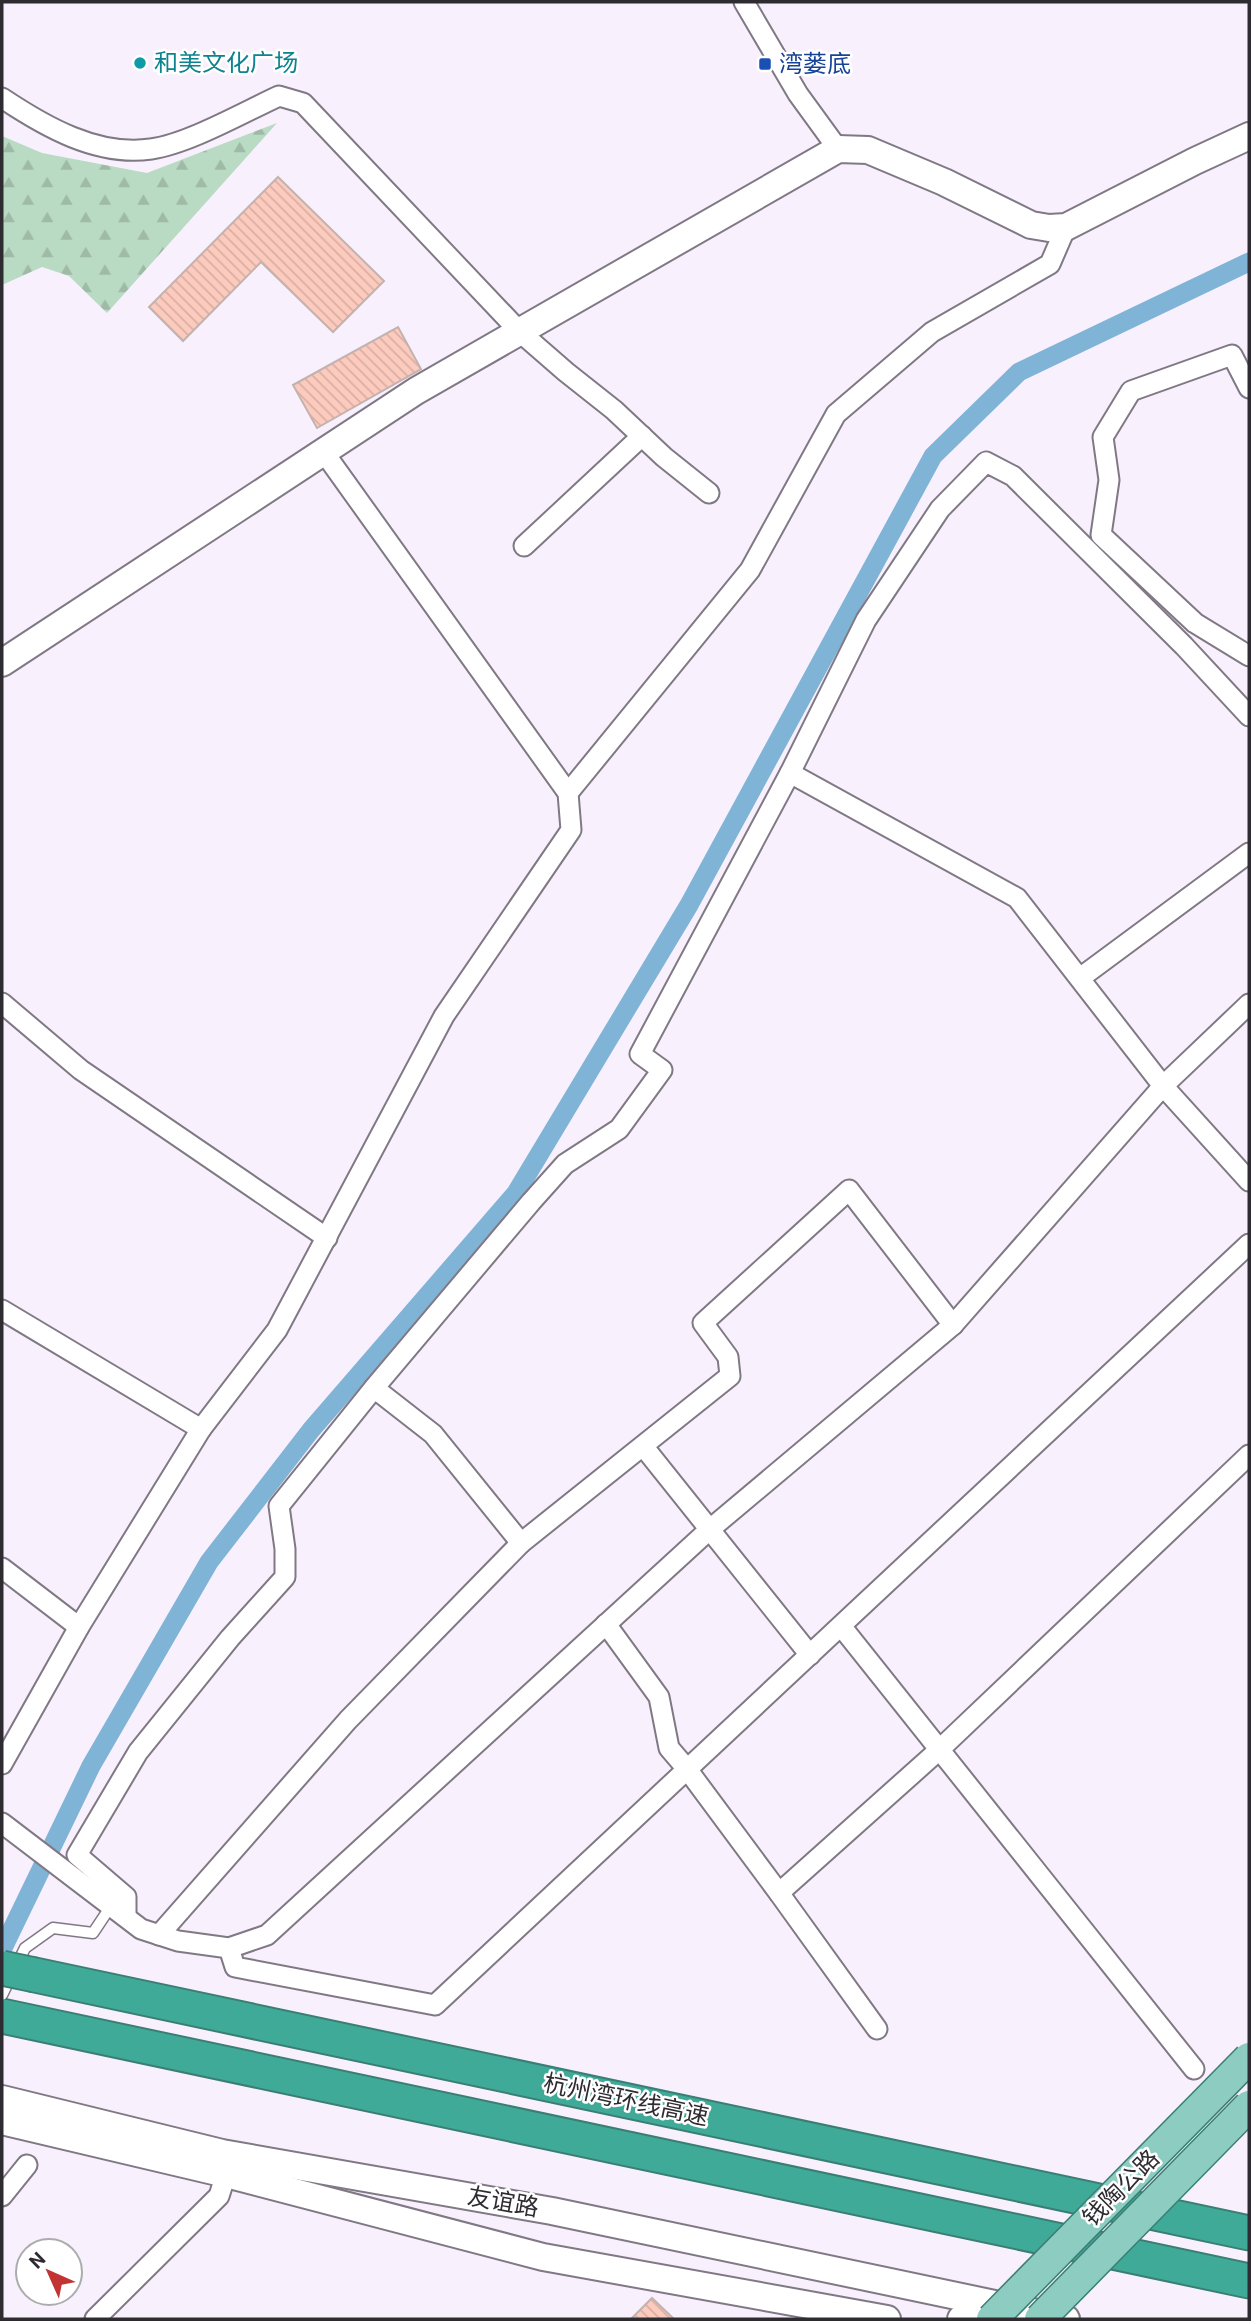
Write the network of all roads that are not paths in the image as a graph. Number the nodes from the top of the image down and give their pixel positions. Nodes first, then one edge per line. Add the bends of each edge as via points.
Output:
1 (744, 2) edge
2 (2, 98) edge
3 (1249, 136) edge
4 (838, 149) junction
5 (1066, 227) junction
6 (520, 331) junction
7 (1249, 388) edge
8 (642, 436) junction
9 (323, 451) junction
10 (709, 494) dead end
11 (524, 547) dead end
12 (1249, 656) edge
13 (2, 663) edge
14 (1249, 716) edge
15 (790, 773) junction
16 (568, 793) junction
17 (1249, 853) edge
18 (1080, 978) junction
19 (2, 1003) edge
20 (1249, 1004) edge
21 (1163, 1086) junction
22 (1249, 1181) edge
23 (327, 1238) junction
24 (1249, 1244) edge
25 (2, 1310) edge
26 (953, 1325) junction
27 (374, 1388) junction
28 (201, 1429) junction
29 (643, 1446) junction
30 (1249, 1455) edge
31 (709, 1530) junction
32 (521, 1544) junction
33 (2, 1568) edge
34 (606, 1624) junction
35 (841, 1626) junction
36 (79, 1628) junction
37 (810, 1655) junction
38 (939, 1750) junction
39 (2, 1764) edge
40 (687, 1769) junction
41 (3, 1824) edge
42 (779, 1893) junction
43 (119, 1912) junction
44 (159, 1935) junction
45 (229, 1948) junction
46 (2, 1968) edge
47 (5, 2010) edge
48 (877, 2029) dead end
49 (1249, 2058) edge
50 (1194, 2069) dead end
51 (2, 2099) edge
52 (1249, 2106) edge
53 (2, 2122) edge
54 (224, 2163) junction
55 (27, 2165) dead end
56 (3, 2193) edge
57 (1249, 2233) edge
58 (1133, 2256) junction
59 (1249, 2281) edge
60 (1249, 2295) edge
61 (998, 2312) edge
62 (95, 2319) edge
63 (887, 2319) edge
64 (961, 2319) edge
65 (1040, 2319) edge
66 (1066, 2319) edge

1 - 4 street via 798,94
2 - 6 street via 40,124 117,149 151,149 190,137 279,96 303,103
3 - 5 main road
4 - 5 main road via 868,150 1031,225
4 - 6 main road
5 - 16 street via 1050,264 932,332 836,414 750,570
6 - 8 street
6 - 9 main road
7 - 12 street via 1232,355 1131,391 1103,437 1110,480 1101,535 1195,623
8 - 10 street
8 - 11 street
9 - 13 main road
9 - 16 street
14 - 15 street via 1013,476 986,461 940,509 866,620
15 - 18 street via 1017,898
15 - 27 street via 640,1054 662,1070 619,1129 565,1164
16 - 23 street via 570,830 444,1016
17 - 18 street
18 - 21 street
19 - 23 street via 81,1070
20 - 21 street
21 - 22 street
21 - 26 street
23 - 28 street via 277,1329
24 - 35 street
25 - 28 street
26 - 29 street via 849,1190 703,1323 728,1357 730,1376
26 - 31 street
27 - 32 street via 433,1434
27 - 43 street via 279,1506 285,1577 138,1752 77,1855 126,1897
28 - 36 street
29 - 31 street
29 - 32 street
30 - 38 street
31 - 34 street
31 - 37 street
32 - 44 street via 348,1720
33 - 36 street
34 - 40 street via 659,1697 668,1748
34 - 45 street via 267,1935
35 - 37 street
35 - 38 street
36 - 39 street
37 - 40 street
38 - 42 street
38 - 50 street
40 - 42 street
40 - 45 street via 435,2005 235,1967
41 - 43 street
42 - 48 street
43 - 44 street via 141,1929
43 - 47 lane via 93,1933 53,1928 25,1948
44 - 45 street
46 - 57 highway, 杭州湾环线高速, bridge
47 - 58 highway, 杭州湾环线高速
49 - 61 main road, 钱陶公路, bridge
51 - 54 main road, 友谊路
52 - 65 main road, 钱陶公路, bridge
53 - 54 main road, 友谊路
54 - 61 main road, 友谊路 via 552,2211
54 - 62 street via 219,2196
54 - 63 main road, 友谊路 via 542,2258
55 - 56 street
58 - 59 highway, 杭州湾环线高速
58 - 60 highway
61 - 64 main road
61 - 66 main road, 友谊路

